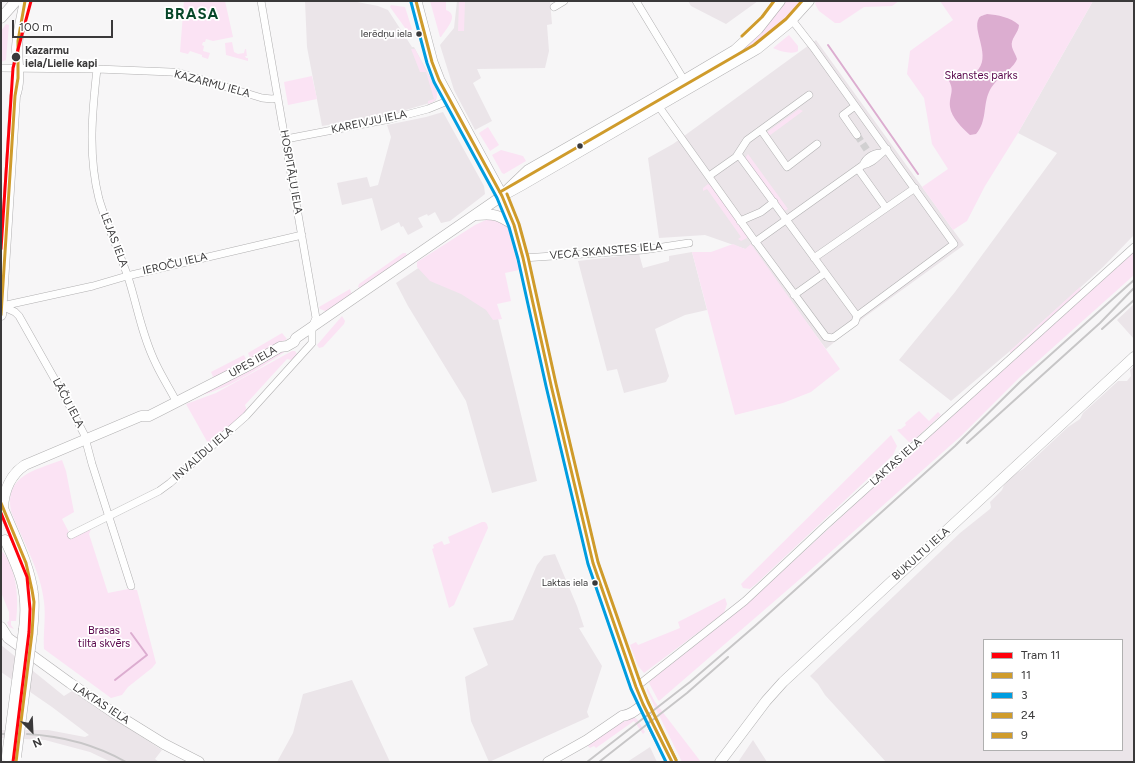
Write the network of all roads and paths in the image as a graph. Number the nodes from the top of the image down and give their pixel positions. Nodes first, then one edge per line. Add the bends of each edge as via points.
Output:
1 (16, 1) edge
2 (25, 1) edge
3 (261, 1) edge
4 (416, 1) edge
5 (564, 1) edge
6 (636, 1) edge
7 (780, 1) edge
8 (809, 1) edge
9 (554, 7) dead end
10 (1, 18) edge
11 (792, 20) junction
12 (1, 68) edge
13 (18, 69) junction
14 (97, 69) junction
15 (684, 80) junction
16 (809, 94) dead end
17 (278, 98) junction
18 (450, 100) junction
19 (656, 102) junction
20 (855, 106) junction
21 (761, 130) junction
22 (857, 135) tunnel mouth
23 (286, 139) junction
24 (817, 144) dead end
25 (884, 151) junction
26 (738, 154) junction
27 (860, 167) junction
28 (709, 176) junction
29 (915, 188) junction
30 (502, 196) junction
31 (774, 202) junction
32 (886, 208) junction
33 (474, 215) junction
34 (787, 220) junction
35 (740, 221) junction
36 (514, 224) junction
37 (302, 234) junction
38 (755, 242) junction
39 (689, 243) dead end
40 (1134, 247) edge
41 (523, 258) junction
42 (814, 258) junction
43 (825, 273) junction
44 (127, 276) junction
45 (794, 294) junction
46 (1, 310) edge
47 (857, 316) junction
48 (312, 327) junction
49 (312, 343) joint
50 (1134, 357) edge
51 (176, 402) junction
52 (86, 440) junction
53 (2, 505) edge
54 (109, 516) junction
55 (11, 529) junction
56 (71, 535) dead end
57 (3, 540) edge
58 (131, 586) dead end
59 (1, 627) edge
60 (28, 631) junction
61 (636, 687) junction
62 (645, 707) joint
63 (653, 724) dead end
64 (11, 759) edge
65 (199, 762) edge
66 (548, 762) edge
67 (672, 762) edge
68 (720, 762) edge

1 - 10 street
2 - 13 street via 17,46
3 - 17 street, HOSPITĀĻU IELA
4 - 18 main road via 432,62
5 - 9 street
6 - 15 street
7 - 15 street via 762,25 740,45
8 - 11 street
11 - 19 street via 780,33 757,49
11 - 20 street
12 - 13 street, KAZARMU IELA
13 - 14 street, KAZARMU IELA
13 - 46 street
14 - 17 street, KAZARMU IELA via 180,73 262,98
14 - 44 street, LEJAS IELA via 91,129 94,171 101,206
15 - 19 street
16 - 21 street
17 - 23 street, HOSPITĀĻU IELA
18 - 23 street, KAREIVJU IELA via 390,119
18 - 30 main road
19 - 28 street
19 - 30 street, UPES IELA
20 - 22 street via 843,115
20 - 25 street
21 - 24 street via 787,167
21 - 26 street via 747,140
23 - 37 street, HOSPITĀĻU IELA
25 - 27 street via 869,164
25 - 27 street via 869,153
25 - 29 street
26 - 28 street
26 - 31 street
27 - 32 street
27 - 34 street
28 - 35 street
29 - 32 street
29 - 47 street via 954,244
30 - 33 street, UPES IELA
30 - 36 main road
31 - 34 street
31 - 35 street via 761,212
32 - 42 street
33 - 36 street via 499,215
33 - 48 street, UPES IELA
34 - 38 street
34 - 42 street
35 - 38 street
36 - 41 main road
37 - 44 street, IEROČU IELA
37 - 48 street, HOSPITĀĻU IELA via 316,318
38 - 45 street
39 - 41 street, VECĀ SKANSTES IELA via 643,250
40 - 61 street, LAKTAS IELA via 831,520 745,602
41 - 61 main road via 593,563
42 - 43 street
43 - 45 street
43 - 47 street
44 - 46 street, IEROČU IELA
44 - 51 street, LEJAS IELA via 155,364
45 - 47 street via 826,337 833,338 855,322
46 - 52 street, LĀČU IELA via 16,312 20,316
48 - 49 street, HOSPITĀĻU IELA
48 - 51 street, UPES IELA via 287,346 280,347
49 - 54 street, INVALĪDU IELA via 246,416 182,474 159,490
50 - 68 street, BUKULTU IELA via 794,671 766,701
51 - 52 street, UPES IELA via 149,416 141,416
52 - 53 street, UPES IELA via 20,468 4,494
52 - 54 street, LĀČU IELA
53 - 55 street
54 - 56 street, INVALĪDU IELA
54 - 58 street, LĀČU IELA
55 - 57 street via 8,538
55 - 60 street via 25,561 31,583 34,607
57 - 60 street via 24,586
59 - 65 street, LAKTAS IELA via 8,638 70,683 164,744
60 - 64 street, bridge
61 - 62 main road
62 - 66 street via 622,716
63 - 67 main road

